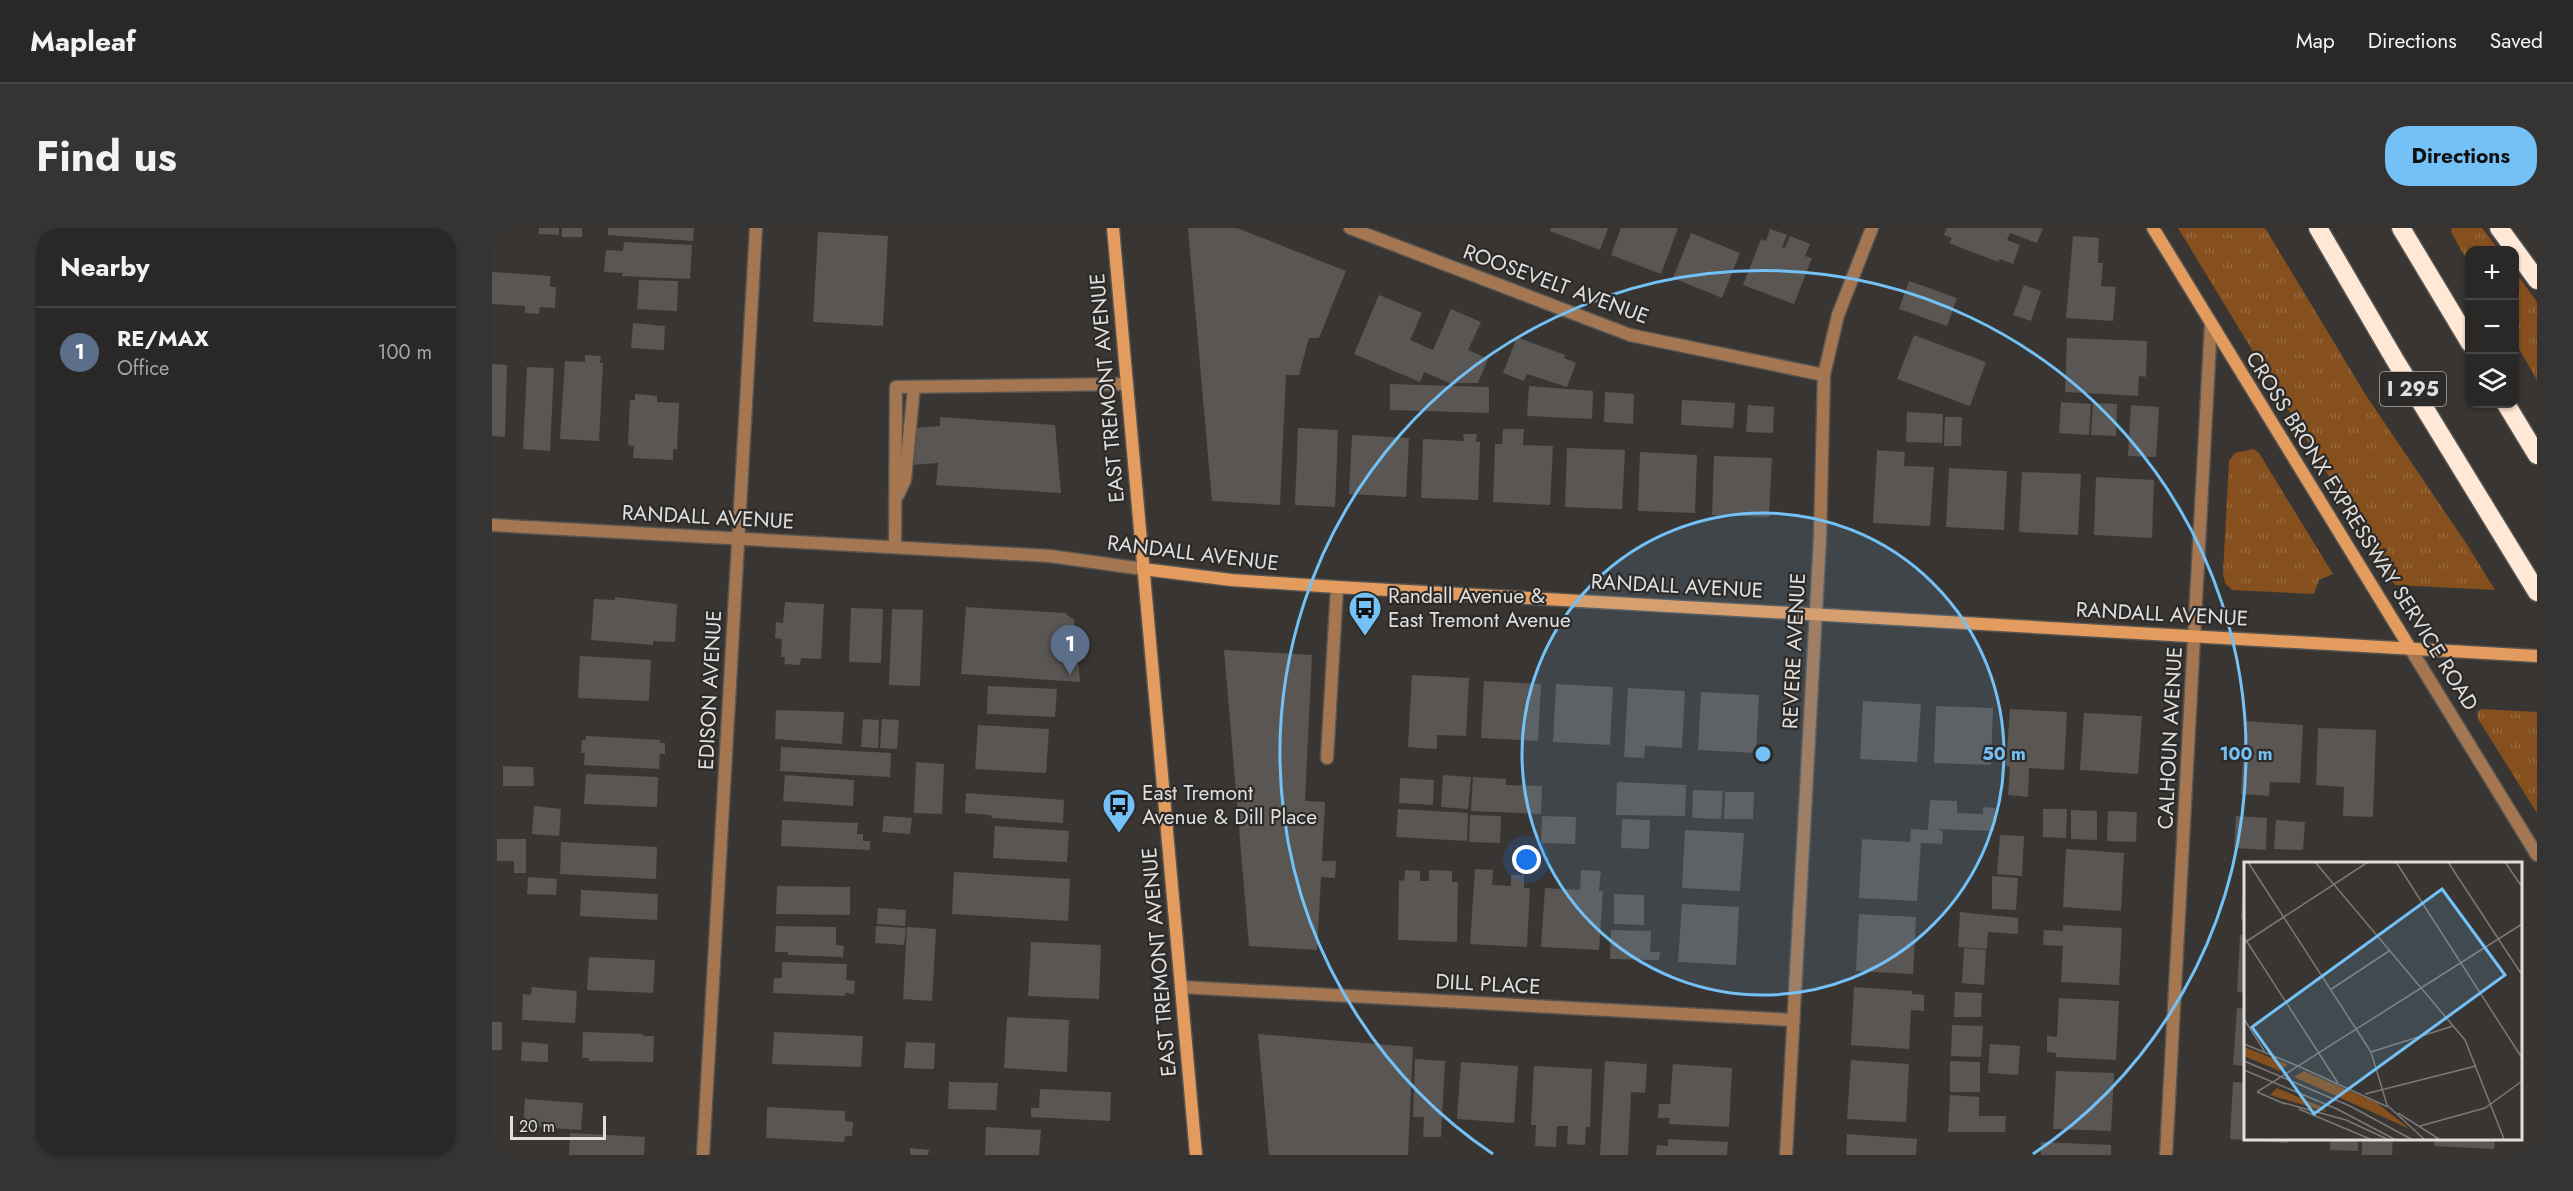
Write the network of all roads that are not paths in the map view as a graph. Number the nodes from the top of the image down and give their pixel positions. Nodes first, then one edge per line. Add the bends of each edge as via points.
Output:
1 (756, 228) edge
2 (1113, 228) edge
3 (1350, 228) edge
4 (1872, 228) edge
5 (2153, 228) edge
6 (2318, 228) edge
7 (2401, 228) edge
8 (2499, 228) edge
9 (2537, 280) edge
10 (2211, 323) junction
11 (2465, 336) edge
12 (1824, 375) junction
13 (1127, 384) junction
14 (914, 387) junction
15 (2508, 408) edge
16 (2537, 455) edge
17 (895, 501) junction
18 (492, 525) edge
19 (738, 539) junction
20 (895, 547) junction
21 (1143, 568) junction
22 (1337, 587) junction
23 (2537, 592) edge
24 (1816, 614) junction
25 (2195, 636) junction
26 (2410, 648) junction
27 (2537, 656) edge
28 (1327, 758) dead end
29 (2537, 855) edge
30 (1181, 987) junction
31 (1793, 1020) junction
32 (703, 1155) edge
33 (1196, 1155) edge
34 (1786, 1155) edge
35 (2166, 1155) edge

1 - 19 street, EDISON AVENUE
2 - 13 main road, EAST TREMONT AVENUE
3 - 12 street, ROOSEVELT AVENUE via 1630,335
4 - 12 street, REVERE AVENUE via 1835,324
5 - 10 main road, CROSS BRONX EXPRESSWAY SERVICE ROAD
6 - 23 highway, I 295
7 - 11 highway
8 - 9 highway
10 - 25 street, CALHOUN AVENUE
10 - 26 main road, CROSS BRONX EXPRESSWAY SERVICE ROAD
12 - 24 street, REVERE AVENUE
13 - 14 street
13 - 21 main road, EAST TREMONT AVENUE
14 - 17 street via 904,480
14 - 17 street via 896,387
15 - 16 highway
17 - 20 street
18 - 19 street, RANDALL AVENUE
19 - 20 street, RANDALL AVENUE
19 - 32 street, EDISON AVENUE
20 - 21 street, RANDALL AVENUE via 1050,556
21 - 22 main road, RANDALL AVENUE via 1231,580
21 - 30 main road, EAST TREMONT AVENUE
22 - 24 main road, RANDALL AVENUE
22 - 28 street
24 - 25 main road, RANDALL AVENUE
24 - 31 street, REVERE AVENUE
25 - 26 main road, RANDALL AVENUE
25 - 35 street, CALHOUN AVENUE
26 - 27 main road, RANDALL AVENUE
26 - 29 street, CROSS BRONX EXPRESSWAY SERVICE ROAD
30 - 31 street, DILL PLACE
30 - 33 main road, EAST TREMONT AVENUE
31 - 34 street, REVERE AVENUE

